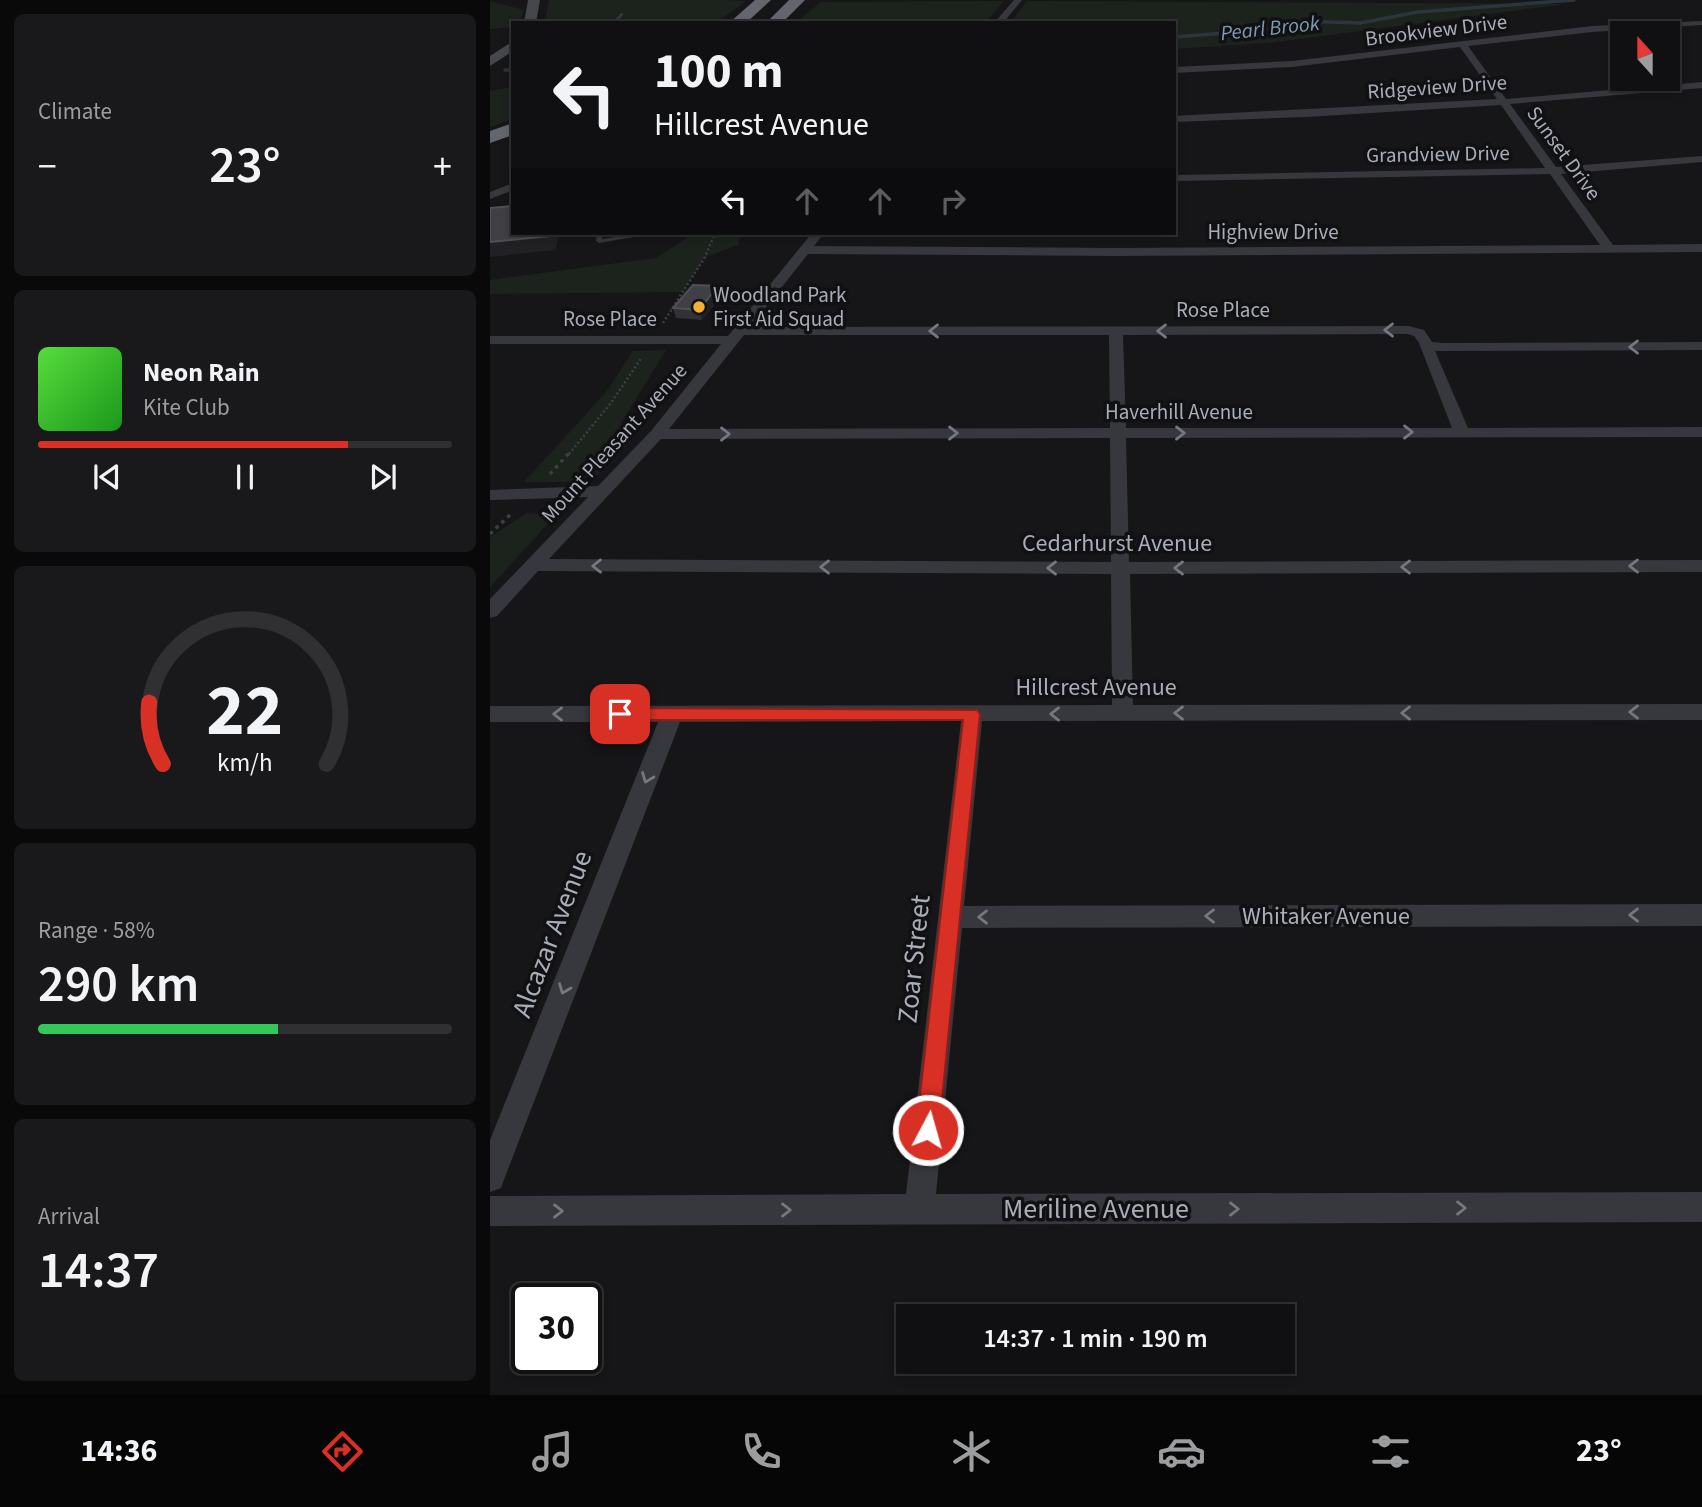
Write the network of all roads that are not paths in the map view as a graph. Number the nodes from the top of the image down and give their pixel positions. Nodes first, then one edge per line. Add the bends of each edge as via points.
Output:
1 (534, 0) edge
2 (764, 0) edge
3 (798, 0) edge
4 (1018, 0) edge
5 (622, 15) dead end
6 (530, 21) edge
7 (616, 21) edge
8 (738, 21) edge
9 (775, 21) edge
10 (1000, 21) edge
11 (1702, 23) edge
12 (1462, 44) junction
13 (511, 46) edge
14 (490, 62) edge
15 (1176, 70) edge
16 (1702, 85) edge
17 (1504, 102) junction
18 (1176, 119) edge
19 (511, 130) edge
20 (490, 137) edge
21 (511, 149) edge
22 (490, 156) edge
23 (1702, 159) edge
24 (1554, 171) junction
25 (1176, 178) edge
26 (511, 187) edge
27 (490, 196) edge
28 (600, 235) edge
29 (640, 235) edge
30 (816, 235) edge
31 (1702, 248) edge
32 (803, 250) junction
33 (1611, 250) junction
34 (1116, 331) junction
35 (734, 336) junction
36 (490, 340) edge
37 (1425, 344) junction
38 (1702, 346) edge
39 (1462, 432) junction
40 (1702, 432) edge
41 (1118, 433) junction
42 (657, 434) junction
43 (602, 491) junction
44 (490, 495) edge
45 (532, 565) junction
46 (1702, 566) edge
47 (1121, 568) junction
48 (490, 611) edge
49 (1702, 712) edge
50 (1123, 713) junction
51 (490, 714) edge
52 (672, 714) junction
53 (972, 714) junction
54 (1702, 915) edge
55 (950, 917) junction
56 (490, 1177) edge
57 (1702, 1208) edge
58 (919, 1210) junction
59 (490, 1211) edge

1 - 6 main road
2 - 8 highway
3 - 9 highway
4 - 10 street
5 - 7 lane
11 - 12 street, Brookview Drive via 1592,29
12 - 15 street, Brookview Drive via 1292,64
12 - 17 street, Sunset Drive
13 - 14 main road
16 - 17 street, Ridgeview Drive
17 - 18 street, Ridgeview Drive
17 - 24 street, Sunset Drive
19 - 20 highway
21 - 22 highway
23 - 24 street, Grandview Drive
24 - 25 street, Grandview Drive
24 - 33 street, Sunset Drive
26 - 27 street
28 - 29 lane via 598,241
30 - 32 street, Mount Pleasant Avenue
31 - 33 street, Highview Drive
32 - 33 street, Highview Drive
32 - 35 street, Mount Pleasant Avenue
34 -> 35 street, Rose Place
37 -> 34 street, Rose Place via 1419,333 1409,330
34 - 41 street
35 - 36 street, Rose Place
35 - 42 street, Mount Pleasant Avenue
38 -> 37 street, Rose Place via 1443,348
37 - 39 street
39 - 40 street, Haverhill Avenue
41 -> 39 street, Haverhill Avenue
42 -> 41 street, Haverhill Avenue
41 - 47 street
42 - 43 street, Mount Pleasant Avenue
43 - 44 street
43 - 45 street, Mount Pleasant Avenue
47 -> 45 street, Cedarhurst Avenue
45 - 48 street, Mount Pleasant Avenue
46 -> 47 street, Cedarhurst Avenue
47 - 50 street
49 -> 50 street, Hillcrest Avenue
50 -> 53 street, Hillcrest Avenue
52 -> 51 street, Hillcrest Avenue
52 - 53 street, Hillcrest Avenue
52 -> 56 street, Alcazar Avenue
53 - 55 street, Zoar Street
54 -> 55 street, Whitaker Avenue
55 - 58 street, Zoar Street
58 -> 57 street, Meriline Avenue
59 -> 58 street, Meriline Avenue

